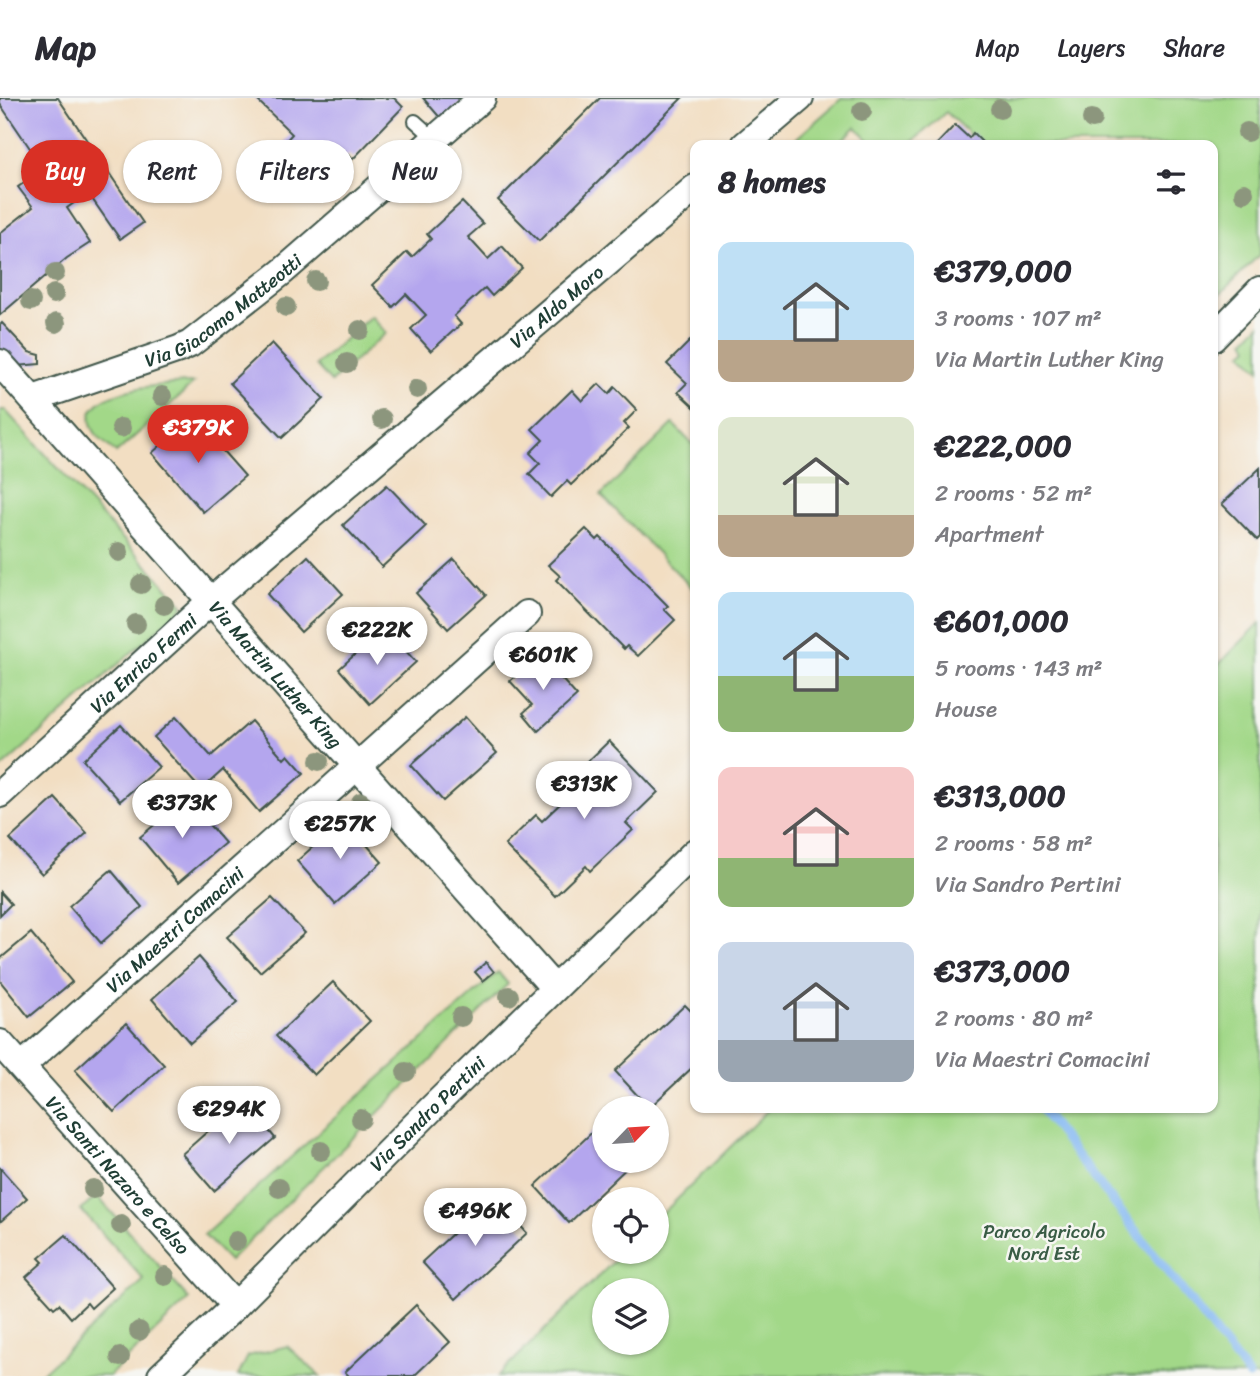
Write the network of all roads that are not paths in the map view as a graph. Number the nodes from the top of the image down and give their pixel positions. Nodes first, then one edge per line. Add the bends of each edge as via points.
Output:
1 (482, 98) edge
2 (800, 98) edge
3 (415, 121) dead end
4 (435, 139) junction
5 (751, 140) edge
6 (690, 192) edge
7 (1260, 290) edge
8 (1218, 333) edge
9 (0, 363) edge
10 (33, 399) junction
11 (418, 424) joint
12 (212, 600) junction
13 (527, 614) dead end
14 (358, 765) junction
15 (0, 794) edge
16 (690, 857) edge
17 (554, 988) junction
18 (0, 1042) edge
19 (22, 1066) junction
20 (234, 1306) junction
21 (161, 1376) edge

1 - 4 street, Via Giacomo Matteotti
2 - 5 street
3 - 4 lane
4 - 10 street, Via Giacomo Matteotti via 282,272 185,346
6 - 11 street, Via Aldo Moro
7 - 8 street
9 - 10 street, Via Martin Luther King
10 - 12 street, Via Martin Luther King
11 - 12 street, Via Enrico Fermi
12 - 14 street, Via Martin Luther King
12 - 15 street, Via Enrico Fermi
13 - 14 street, Via Maestri Comacini
14 - 17 street, Via Martin Luther King
14 - 19 street, Via Maestri Comacini
16 - 17 street, Via Sandro Pertini
17 - 20 street, Via Sandro Pertini
18 - 19 street, Via Santi Nazaro e Celso
19 - 20 street, Via Santi Nazaro e Celso
20 - 21 street, Via Sandro Pertini

